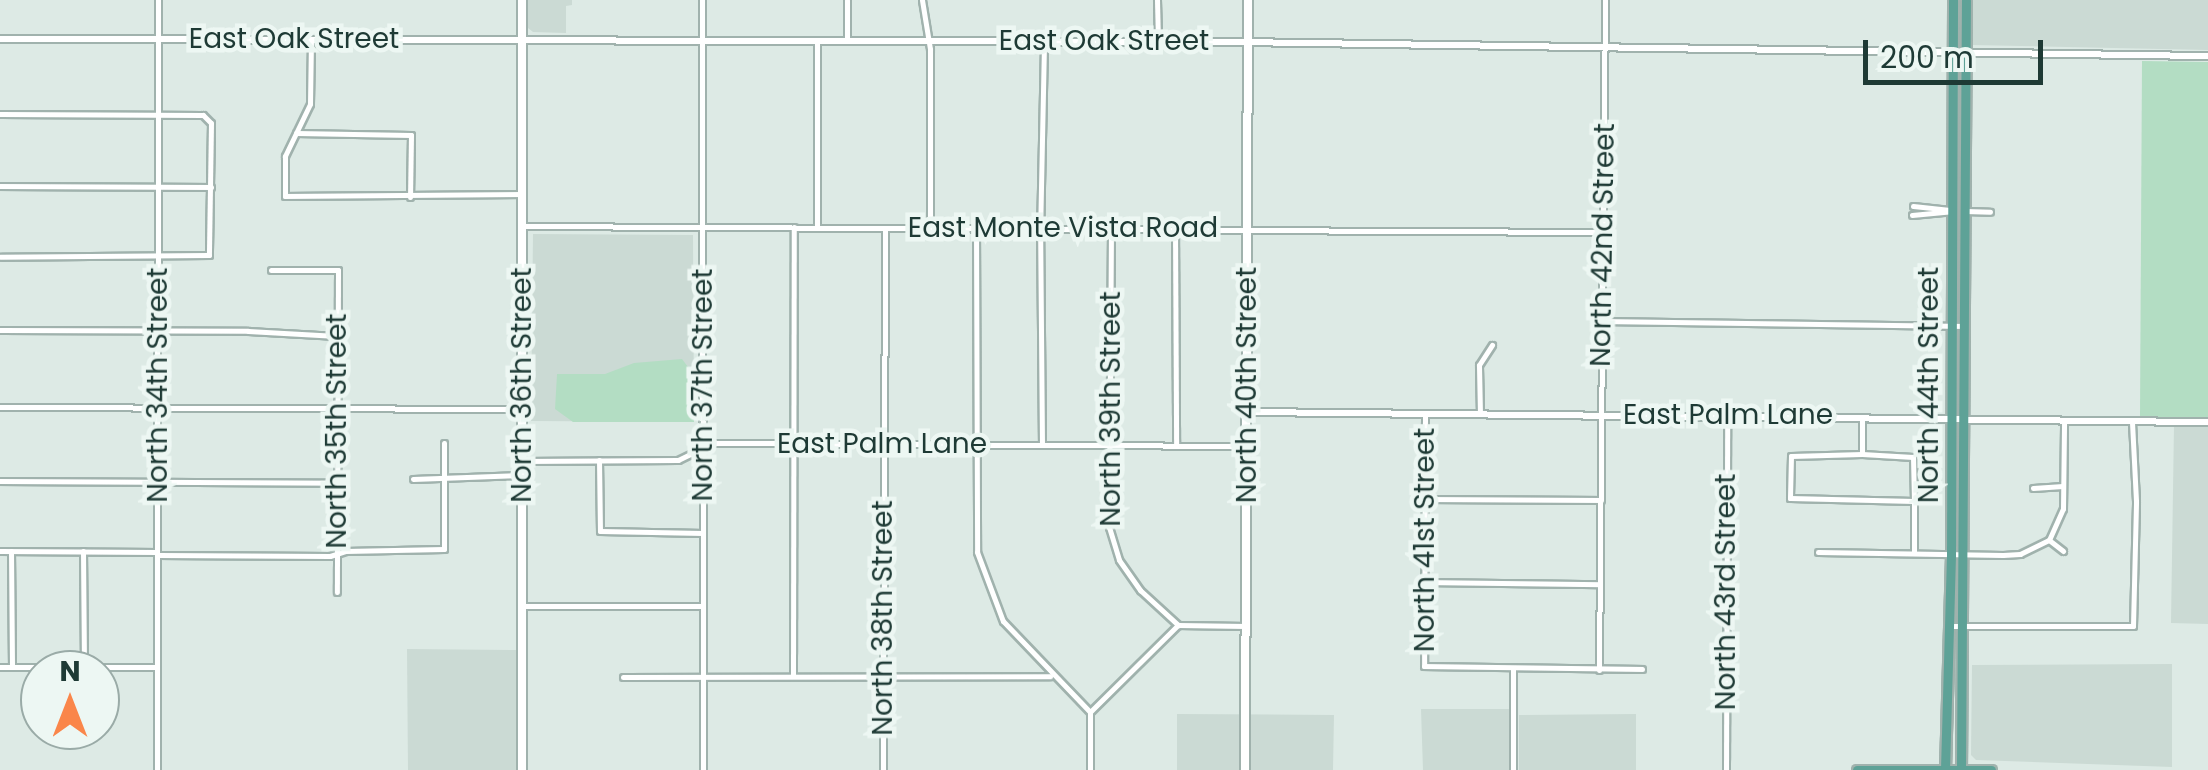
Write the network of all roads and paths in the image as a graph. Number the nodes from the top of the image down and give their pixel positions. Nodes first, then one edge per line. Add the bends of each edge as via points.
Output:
1 (158, 0) edge
2 (522, 0) edge
3 (702, 0) edge
4 (846, 0) edge
5 (922, 0) edge
6 (1157, 0) edge
7 (1248, 0) edge
8 (1605, 0) edge
9 (1953, 0) edge
10 (1966, 0) edge
11 (310, 37) junction
12 (522, 38) junction
13 (0, 39) edge
14 (704, 39) junction
15 (158, 40) junction
16 (817, 40) junction
17 (846, 40) junction
18 (929, 40) junction
19 (1044, 41) junction
20 (1158, 42) junction
21 (1248, 42) junction
22 (1604, 48) junction
23 (1954, 53) junction
24 (1966, 53) junction
25 (2208, 56) edge
26 (0, 114) edge
27 (158, 115) junction
28 (296, 132) junction
29 (0, 186) edge
30 (158, 187) junction
31 (211, 187) junction
32 (522, 194) junction
33 (410, 197) junction
34 (1913, 206) dead end
35 (1959, 211) junction
36 (1990, 212) dead end
37 (1912, 215) dead end
38 (522, 226) junction
39 (704, 226) junction
40 (794, 227) junction
41 (817, 227) junction
42 (885, 227) junction
43 (930, 228) junction
44 (976, 228) junction
45 (1041, 228) junction
46 (1110, 229) junction
47 (1175, 229) junction
48 (1247, 229) junction
49 (1604, 232) junction
50 (0, 257) edge
51 (158, 258) junction
52 (270, 270) dead end
53 (1602, 322) junction
54 (1952, 326) junction
55 (1964, 326) junction
56 (0, 330) edge
57 (158, 331) junction
58 (336, 336) junction
59 (1492, 345) dead end
60 (0, 407) edge
61 (158, 408) junction
62 (338, 408) junction
63 (521, 409) junction
64 (1248, 412) junction
65 (1425, 413) junction
66 (1480, 414) junction
67 (1727, 414) junction
68 (1602, 415) junction
69 (1862, 416) junction
70 (1952, 417) junction
71 (1964, 418) junction
72 (2064, 420) junction
73 (2132, 420) junction
74 (2208, 422) edge
75 (444, 442) dead end
76 (703, 444) junction
77 (793, 444) junction
78 (884, 444) junction
79 (974, 444) junction
80 (1042, 445) junction
81 (1110, 445) junction
82 (1176, 446) junction
83 (1248, 446) junction
84 (1862, 454) junction
85 (522, 460) junction
86 (599, 460) junction
87 (521, 475) junction
88 (444, 476) junction
89 (413, 479) dead end
90 (0, 481) edge
91 (158, 482) junction
92 (340, 483) junction
93 (2063, 486) junction
94 (2033, 488) dead end
95 (1425, 499) junction
96 (1601, 500) junction
97 (1914, 501) junction
98 (703, 534) junction
99 (2050, 540) junction
100 (0, 551) edge
101 (11, 551) junction
102 (2064, 551) dead end
103 (84, 552) junction
104 (1818, 552) dead end
105 (158, 553) junction
106 (1914, 553) junction
107 (338, 554) junction
108 (1951, 555) junction
109 (1964, 555) junction
110 (1424, 582) junction
111 (1600, 584) junction
112 (337, 592) dead end
113 (522, 606) junction
114 (703, 606) junction
115 (1178, 625) junction
116 (1246, 626) junction
117 (1948, 626) junction
118 (1963, 626) junction
119 (84, 650) edge
120 (0, 667) edge
121 (12, 667) junction
122 (20, 667) edge
123 (158, 667) junction
124 (120, 668) edge
125 (1513, 669) junction
126 (1642, 669) dead end
127 (1599, 670) junction
128 (703, 675) junction
129 (793, 675) junction
130 (883, 675) junction
131 (1052, 676) junction
132 (623, 677) dead end
133 (1090, 712) junction
134 (156, 770) edge
135 (522, 770) edge
136 (703, 770) edge
137 (883, 770) edge
138 (1090, 770) edge
139 (1245, 770) edge
140 (1513, 770) edge
141 (1726, 770) edge
142 (1857, 770) edge
143 (1944, 770) edge
144 (1961, 770) edge
145 (1991, 770) edge

1 - 15 street, North 34th Street
2 - 12 main road, North 36th Street
3 - 14 street, North 37th Street
4 - 17 street
5 - 18 street
6 - 20 street
7 - 21 main road, North 40th Street
8 - 22 street, North 42nd Street
9 - 23 main road, North 44th Street
10 - 24 main road, North 44th Street
11 - 12 street, East Oak Street
11 - 15 street, East Oak Street
11 - 28 street via 310,104
12 - 14 street, East Oak Street
12 - 32 main road, North 36th Street
13 - 15 street, East Oak Street
14 - 16 street, East Oak Street
14 - 39 street, North 37th Street
15 - 27 street, North 34th Street
16 - 17 street, East Oak Street
16 - 41 street
17 - 18 street, East Oak Street
18 - 19 street, East Oak Street
18 - 43 street
19 - 20 street, East Oak Street
19 - 45 street
20 - 21 street, East Oak Street
21 - 22 street, East Oak Street
21 - 48 main road, North 40th Street
22 - 23 street, East Oak Street
22 - 49 street, North 42nd Street
23 - 24 street, East Oak Street
23 - 35 main road, North 44th Street
24 - 25 street, East Oak Street
24 - 35 main road, North 44th Street
26 - 27 street
27 - 30 street, North 34th Street
27 - 31 street via 208,117
28 - 33 street via 410,135
28 - 33 street via 285,156 285,196
29 - 30 street
30 - 31 street
30 - 51 street, North 34th Street
31 - 51 street via 209,255
32 - 33 street
32 - 38 main road, North 36th Street
34 - 35 street
35 - 36 street
35 - 37 street
35 - 54 main road, North 44th Street
35 - 55 main road, North 44th Street
38 - 39 street, East Monte Vista Road
38 - 63 main road, North 36th Street
39 - 40 street, East Monte Vista Road
39 - 76 street, North 37th Street
40 - 41 street, East Monte Vista Road
40 - 77 street
41 - 42 street, East Monte Vista Road
42 - 43 street, East Monte Vista Road
42 - 78 street, North 38th Street
43 - 44 street, East Monte Vista Road
44 - 45 street, East Monte Vista Road
44 - 79 street
45 - 46 street, East Monte Vista Road
45 - 80 street
46 - 47 street, East Monte Vista Road
46 - 81 street, North 39th Street
47 - 48 street, East Monte Vista Road
47 - 82 street
48 - 49 street, East Monte Vista Road
48 - 64 main road, North 40th Street
49 - 53 street, North 42nd Street
50 - 51 street
51 - 57 street, North 34th Street
52 - 58 street, North 35th Street via 338,270
53 - 54 street
53 - 68 street, North 42nd Street
54 - 55 street
54 - 70 main road, North 44th Street
55 - 71 main road, North 44th Street
56 - 57 street
57 - 58 street
57 - 61 street, North 34th Street
58 - 62 street, North 35th Street
59 - 66 street via 1479,364
60 - 61 street
61 - 62 street
61 - 91 street, North 34th Street
62 - 63 street
62 - 92 street, North 35th Street
63 - 85 main road, North 36th Street
64 - 65 street, East Palm Lane
64 - 83 main road, North 40th Street
65 - 66 street, East Palm Lane
65 - 95 street, North 41st Street
66 - 68 street, East Palm Lane
67 - 68 street, East Palm Lane
67 - 69 street, East Palm Lane
67 - 141 street, North 43rd Street
68 - 96 street, North 42nd Street
69 - 70 street, East Palm Lane
69 - 84 street
70 - 71 street, East Palm Lane
70 - 108 main road, North 44th Street
71 - 72 street, East Palm Lane
71 - 109 main road, North 44th Street
72 - 73 street, East Palm Lane
72 - 93 street
73 - 74 street, East Palm Lane
73 - 118 street via 2133,626
75 - 88 street
76 - 77 street, East Palm Lane
76 - 86 street, East Palm Lane via 678,460
76 - 98 street, North 37th Street
77 - 78 street, East Palm Lane
77 - 129 street
78 - 79 street, East Palm Lane
78 - 130 street, North 38th Street
79 - 80 street, East Palm Lane
79 - 131 street via 975,543 983,578 1003,621
80 - 81 street, East Palm Lane
81 - 82 street, East Palm Lane
81 - 115 street, North 39th Street via 1112,544 1140,590
82 - 83 street, East Palm Lane
83 - 116 main road, North 40th Street
84 - 97 street via 1913,458
84 - 97 street via 1790,456 1790,498
85 - 86 street, East Palm Lane
85 - 87 main road, North 36th Street
86 - 98 street via 600,531
87 - 88 street
87 - 113 main road, North 36th Street
88 - 89 street
88 - 107 street via 444,549
90 - 91 street
91 - 92 street
91 - 105 street, North 34th Street
92 - 107 street, North 35th Street
93 - 94 street
93 - 99 street via 2061,519
95 - 96 street
95 - 110 street, North 41st Street
96 - 111 street, North 42nd Street
97 - 106 street
98 - 114 street, North 37th Street
99 - 102 street
99 - 109 street via 2020,554
100 - 101 street
101 - 103 street
101 - 121 street
103 - 105 street
103 - 119 street
104 - 106 street
105 - 107 street
105 - 123 street, North 34th Street
106 - 108 street
107 - 112 street, North 35th Street
108 - 109 street
108 - 117 main road, North 44th Street
109 - 118 main road, North 44th Street
110 - 111 street
110 - 125 street, North 41st Street via 1424,666
111 - 127 street, North 42nd Street
113 - 114 street
113 - 135 main road, North 36th Street
114 - 128 street, North 37th Street
115 - 116 street
115 - 133 street
116 - 139 main road, North 40th Street
117 - 118 street
117 - 143 main road, North 44th Street
118 - 144 main road, North 44th Street
120 - 121 street
121 - 122 street
123 - 124 street
123 - 134 street, North 34th Street
125 - 127 street
125 - 140 street
126 - 127 street
128 - 129 street
128 - 132 street
128 - 136 street, North 37th Street
129 - 130 street
130 - 131 street
130 - 137 street, North 38th Street
131 - 133 street
133 - 138 street
142 - 143 main road
143 - 144 main road
144 - 145 main road

